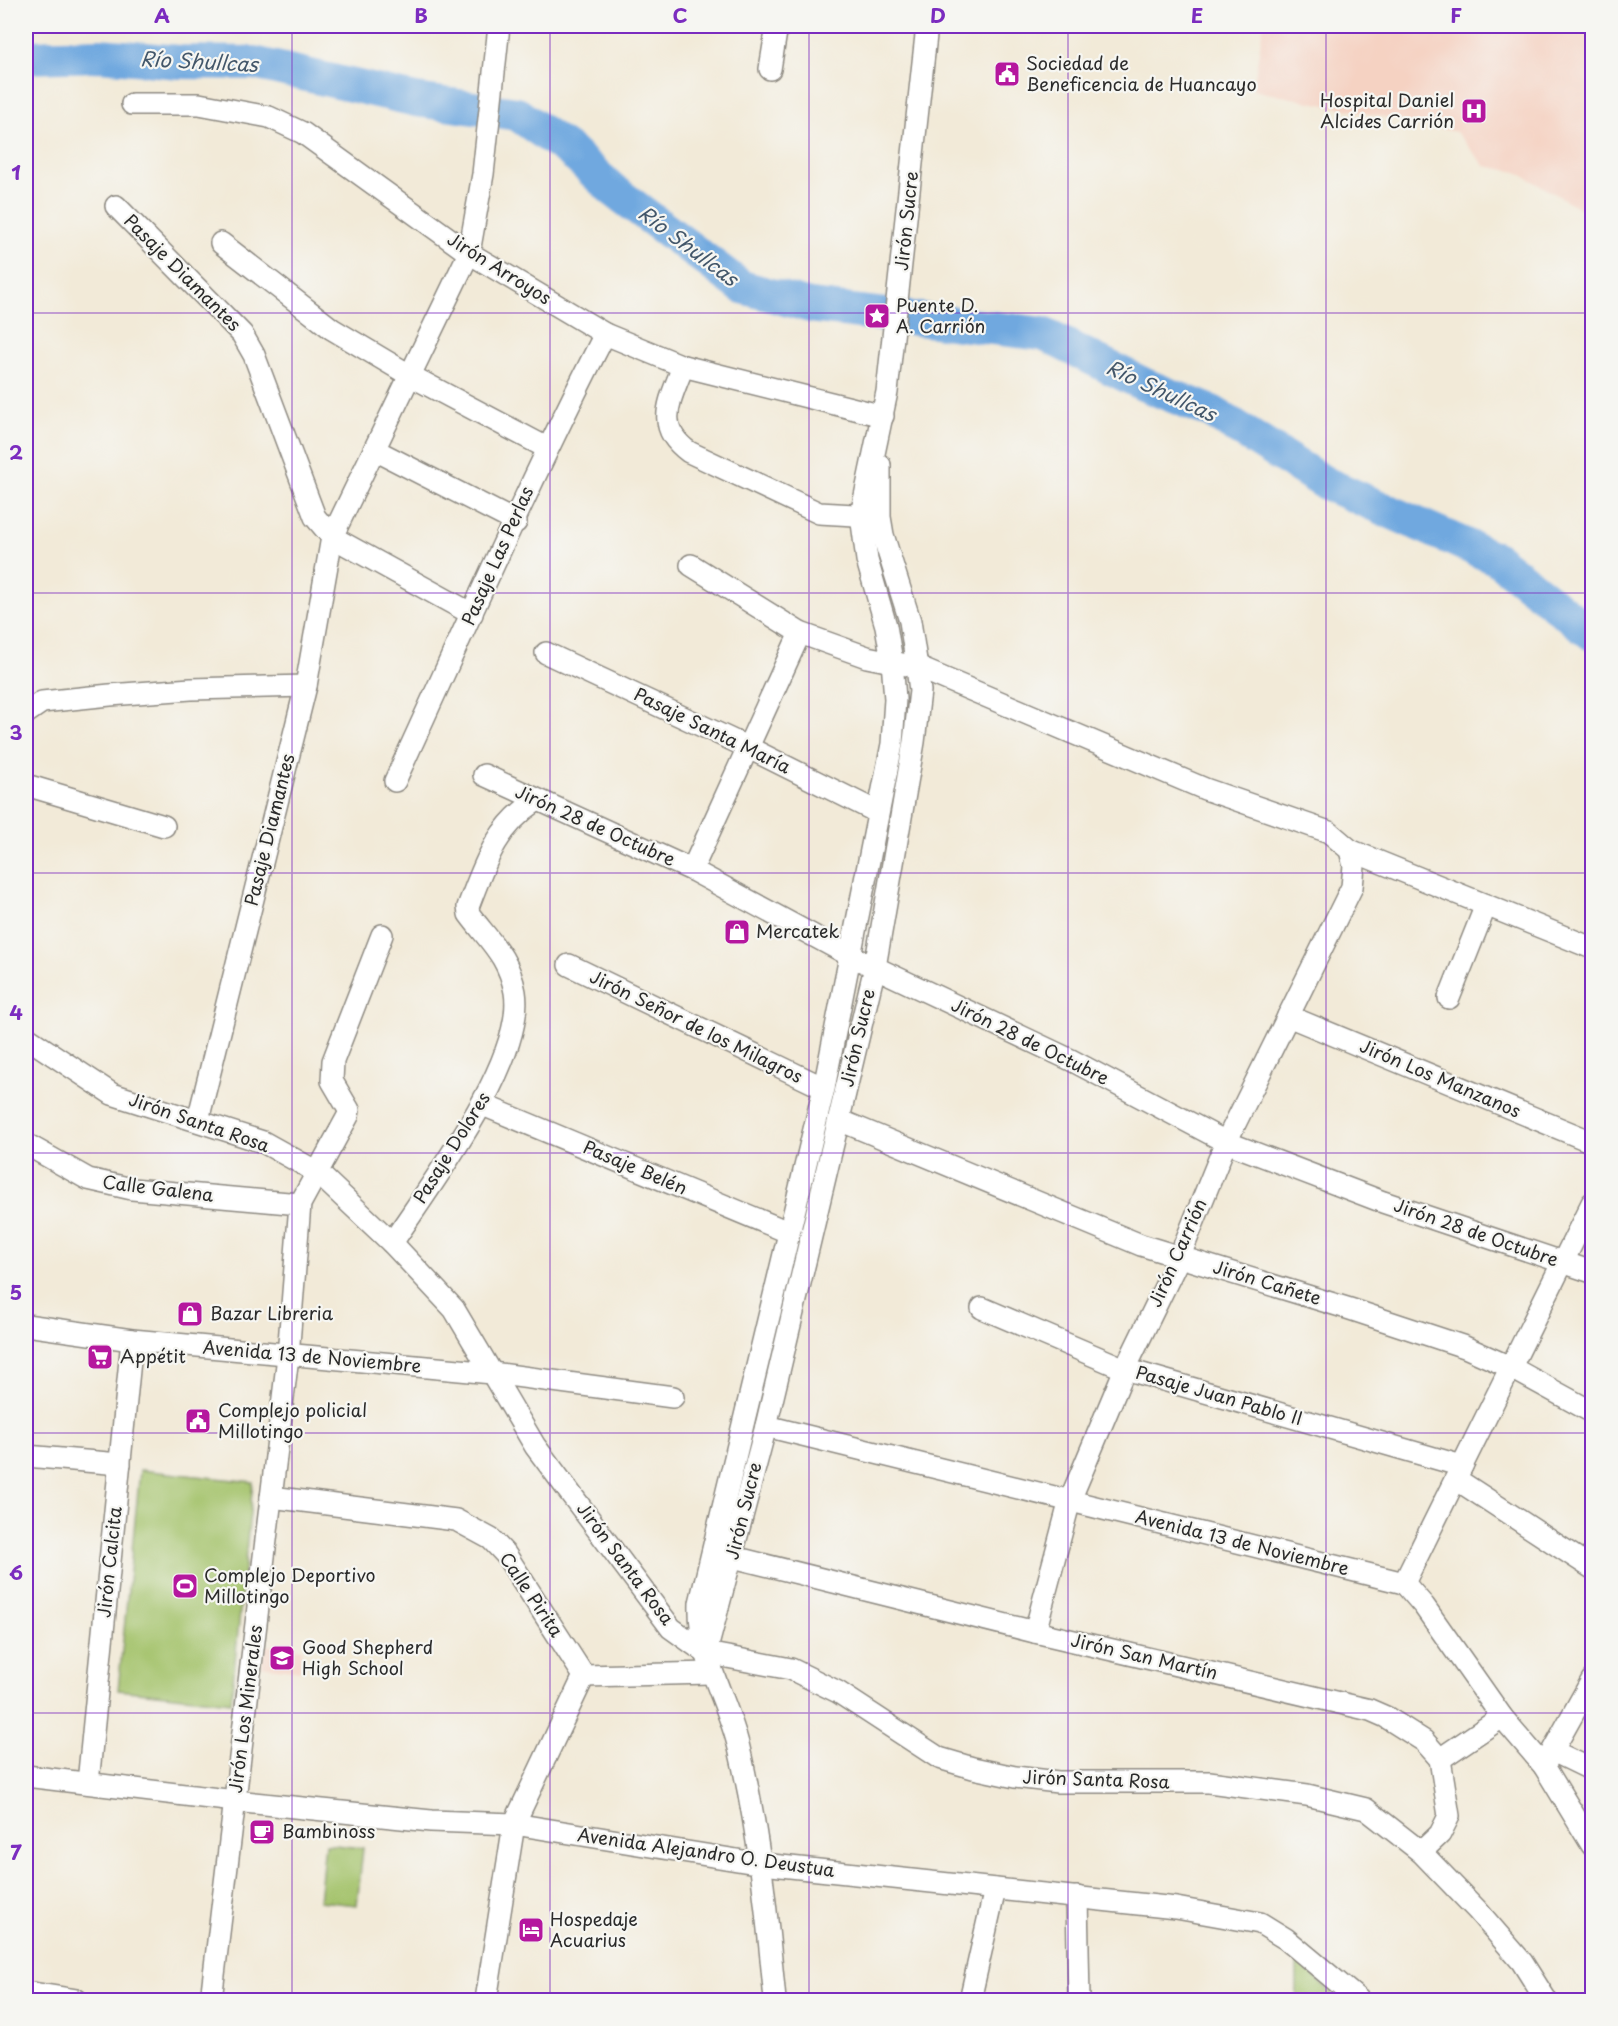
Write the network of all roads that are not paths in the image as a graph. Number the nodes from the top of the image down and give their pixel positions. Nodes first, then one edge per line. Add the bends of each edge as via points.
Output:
1 (499, 26) edge
2 (777, 26) edge
3 (927, 26) edge
4 (770, 69) dead end
5 (132, 104) dead end
6 (116, 206) dead end
7 (222, 243) dead end
8 (469, 253) junction
9 (605, 334) junction
10 (683, 366) junction
11 (411, 376) junction
12 (883, 416) junction
13 (547, 448) junction
14 (375, 450) junction
15 (871, 516) junction
16 (516, 522) junction
17 (332, 537) junction
18 (691, 565) dead end
19 (472, 614) junction
20 (800, 633) junction
21 (546, 653) dead end
22 (892, 661) junction
23 (917, 667) junction
24 (306, 686) junction
25 (26, 713) edge
26 (749, 748) junction
27 (484, 775) dead end
28 (395, 780) dead end
29 (26, 785) edge
30 (536, 801) junction
31 (877, 812) junction
32 (164, 826) dead end
33 (1350, 850) junction
34 (692, 870) junction
35 (1486, 905) junction
36 (382, 935) dead end
37 (1593, 948) edge
38 (851, 956) junction
39 (569, 965) dead end
40 (875, 967) junction
41 (1449, 998) dead end
42 (1288, 1016) junction
43 (26, 1037) edge
44 (824, 1088) junction
45 (483, 1105) junction
46 (198, 1120) junction
47 (839, 1120) junction
48 (1226, 1142) junction
49 (1593, 1143) edge
50 (26, 1144) edge
51 (317, 1172) junction
52 (1593, 1203) edge
53 (300, 1204) junction
54 (788, 1232) junction
55 (392, 1243) junction
56 (1179, 1258) junction
57 (1564, 1263) junction
58 (1593, 1272) edge
59 (982, 1308) dead end
60 (26, 1325) edge
61 (132, 1341) junction
62 (288, 1356) junction
63 (1510, 1367) junction
64 (1125, 1369) junction
65 (492, 1373) junction
66 (673, 1397) dead end
67 (1593, 1412) edge
68 (766, 1426) junction
69 (26, 1456) edge
70 (120, 1464) junction
71 (1459, 1472) junction
72 (271, 1497) junction
73 (1071, 1500) junction
74 (733, 1557) junction
75 (1593, 1568) edge
76 (1404, 1583) junction
77 (1035, 1632) junction
78 (708, 1663) junction
79 (584, 1676) junction
80 (1593, 1680) edge
81 (1502, 1717) junction
82 (1440, 1759) junction
83 (1549, 1759) junction
84 (1593, 1770) edge
85 (26, 1776) edge
86 (88, 1783) junction
87 (235, 1801) junction
88 (514, 1824) junction
89 (1593, 1845) edge
90 (1421, 1852) junction
91 (762, 1864) junction
92 (995, 1889) junction
93 (1077, 1898) junction
94 (26, 1992) edge
95 (77, 2001) edge
96 (211, 2001) edge
97 (486, 2001) edge
98 (775, 2001) edge
99 (970, 2001) edge
100 (1079, 2001) edge
101 (1359, 2001) edge
102 (1546, 2001) edge

1 - 8 street, Pasaje Diamantes via 483,174
2 - 4 street
3 - 12 street, Jirón Sucre
5 - 8 street, Jirón Arroyos via 200,104 286,124
6 - 17 street, Pasaje Diamantes via 242,334 254,355 310,508
7 - 11 street via 333,329
8 - 9 street, Jirón Arroyos
8 - 11 street, Pasaje Diamantes
9 - 10 street, Jirón Arroyos
9 - 13 street, Pasaje Las Perlas
10 - 12 street, Jirón Arroyos
10 - 15 street via 668,407 667,420 675,442 819,513
11 - 13 street
11 - 14 street, Pasaje Diamantes
12 - 15 street, Jirón Sucre
13 - 16 street, Pasaje Las Perlas
14 - 16 street
14 - 17 street, Pasaje Diamantes
15 - 22 street, Jirón Sucre via 865,552
15 - 23 street, Jirón Sucre via 910,621
16 - 19 street, Pasaje Las Perlas
17 - 19 street
17 - 24 street, Pasaje Diamantes
18 - 20 street
19 - 28 street, Pasaje Las Perlas
20 - 22 street via 867,657
20 - 26 street
21 - 26 street, Pasaje Santa María
22 - 23 street
22 - 31 street, Jirón Sucre via 892,744
23 - 33 street via 1205,789 1329,832
23 - 40 street, Jirón Sucre via 920,691 914,742
24 - 25 street via 110,695 42,702
24 - 46 street, Pasaje Diamantes
26 - 31 street, Pasaje Santa María
26 - 34 street
27 - 30 street, Jirón 28 de Octubre
29 - 32 street
30 - 34 street, Jirón 28 de Octubre
30 - 45 street, Pasaje Dolores via 519,812 501,832 468,907 469,914 501,952 515,992 512,1031
31 - 38 street, Jirón Sucre
33 - 35 street
33 - 42 street, Jirón Carrión via 1354,866 1352,887
34 - 38 street, Jirón 28 de Octubre
35 - 37 street
35 - 41 street
36 - 51 street, Jirón Los Minerales via 333,1061 332,1081 349,1110 348,1116
38 - 40 street, Jirón 28 de Octubre
38 - 44 street, Jirón Sucre
39 - 44 street, Jirón Señor de los Milagros
40 - 47 street, Jirón Sucre
40 - 48 street, Jirón 28 de Octubre via 1071,1060
42 - 48 street, Jirón Carrión
42 - 49 street, Jirón Los Manzanos
43 - 46 street, Jirón Santa Rosa via 112,1094
44 - 54 street, Jirón Sucre
45 - 54 street, Pasaje Belén
45 - 55 street, Pasaje Dolores
46 - 51 street, Jirón Santa Rosa via 263,1142
47 - 56 street, Jirón Cañete
47 - 68 street, Jirón Sucre
48 - 56 street, Jirón Carrión
48 - 57 street, Jirón 28 de Octubre via 1383,1202
50 - 53 street, Calle Galena via 88,1179 132,1189
51 - 53 street, Jirón Los Minerales
51 - 55 street, Jirón Santa Rosa
52 - 57 street
53 - 62 street, Jirón Los Minerales
54 - 78 street, Jirón Sucre via 700,1603 699,1627
55 - 65 street, Jirón Santa Rosa via 454,1309
56 - 63 street, Jirón Cañete via 1402,1326
56 - 64 street, Jirón Carrión
57 - 58 street, Jirón 28 de Octubre
57 - 63 street
59 - 64 street, Pasaje Juan Pablo II
60 - 61 street, Avenida 13 de Noviembre
61 - 62 street, Avenida 13 de Noviembre
61 - 70 street, Jirón Calcita
62 - 65 street, Avenida 13 de Noviembre
62 - 72 street, Jirón Los Minerales
63 - 67 street, Jirón Cañete
63 - 71 street
64 - 71 street, Pasaje Juan Pablo II
64 - 73 street, Jirón Carrión
65 - 66 street, Avenida 13 de Noviembre
65 - 78 street, Jirón Santa Rosa via 536,1446 671,1628
68 - 73 street, Avenida 13 de Noviembre
68 - 74 street, Jirón Sucre
69 - 70 street
70 - 86 street, Jirón Calcita
71 - 75 street, Pasaje Juan Pablo II
71 - 76 street
72 - 79 street, Calle Pirita via 456,1520 475,1529 506,1554
72 - 87 street, Jirón Los Minerales
73 - 76 street, Avenida 13 de Noviembre
73 - 77 street, Jirón Carrión
74 - 77 street, Jirón San Martín
74 - 78 street, Jirón Sucre
76 - 81 street
77 - 82 street, Jirón San Martín via 1370,1710 1424,1741
78 - 79 street
78 - 90 street, Jirón Santa Rosa via 791,1669 838,1692 939,1758 973,1768 1058,1782 1209,1782 1307,1795 1366,1809
78 - 91 street, Jirón Sucre via 738,1743
79 - 88 street
80 - 83 street
81 - 82 street
81 - 83 street
82 - 90 street via 1449,1816 1440,1834
83 - 84 street
83 - 89 street
85 - 86 street, Avenida Alejandro O. Deustua
86 - 87 street, Avenida Alejandro O. Deustua
87 - 88 street, Avenida Alejandro O. Deustua via 431,1821
87 - 96 street, Jirón Los Minerales
88 - 91 street, Avenida Alejandro O. Deustua
88 - 97 street
90 - 102 street, Jirón Santa Rosa via 1522,1962
91 - 92 street, Avenida Alejandro O. Deustua
91 - 98 street, Jirón Sucre
92 - 93 street, Avenida Alejandro O. Deustua
92 - 99 street
93 - 100 street
93 - 101 street, Avenida Alejandro O. Deustua via 1176,1908 1260,1923 1286,1939
94 - 95 street

